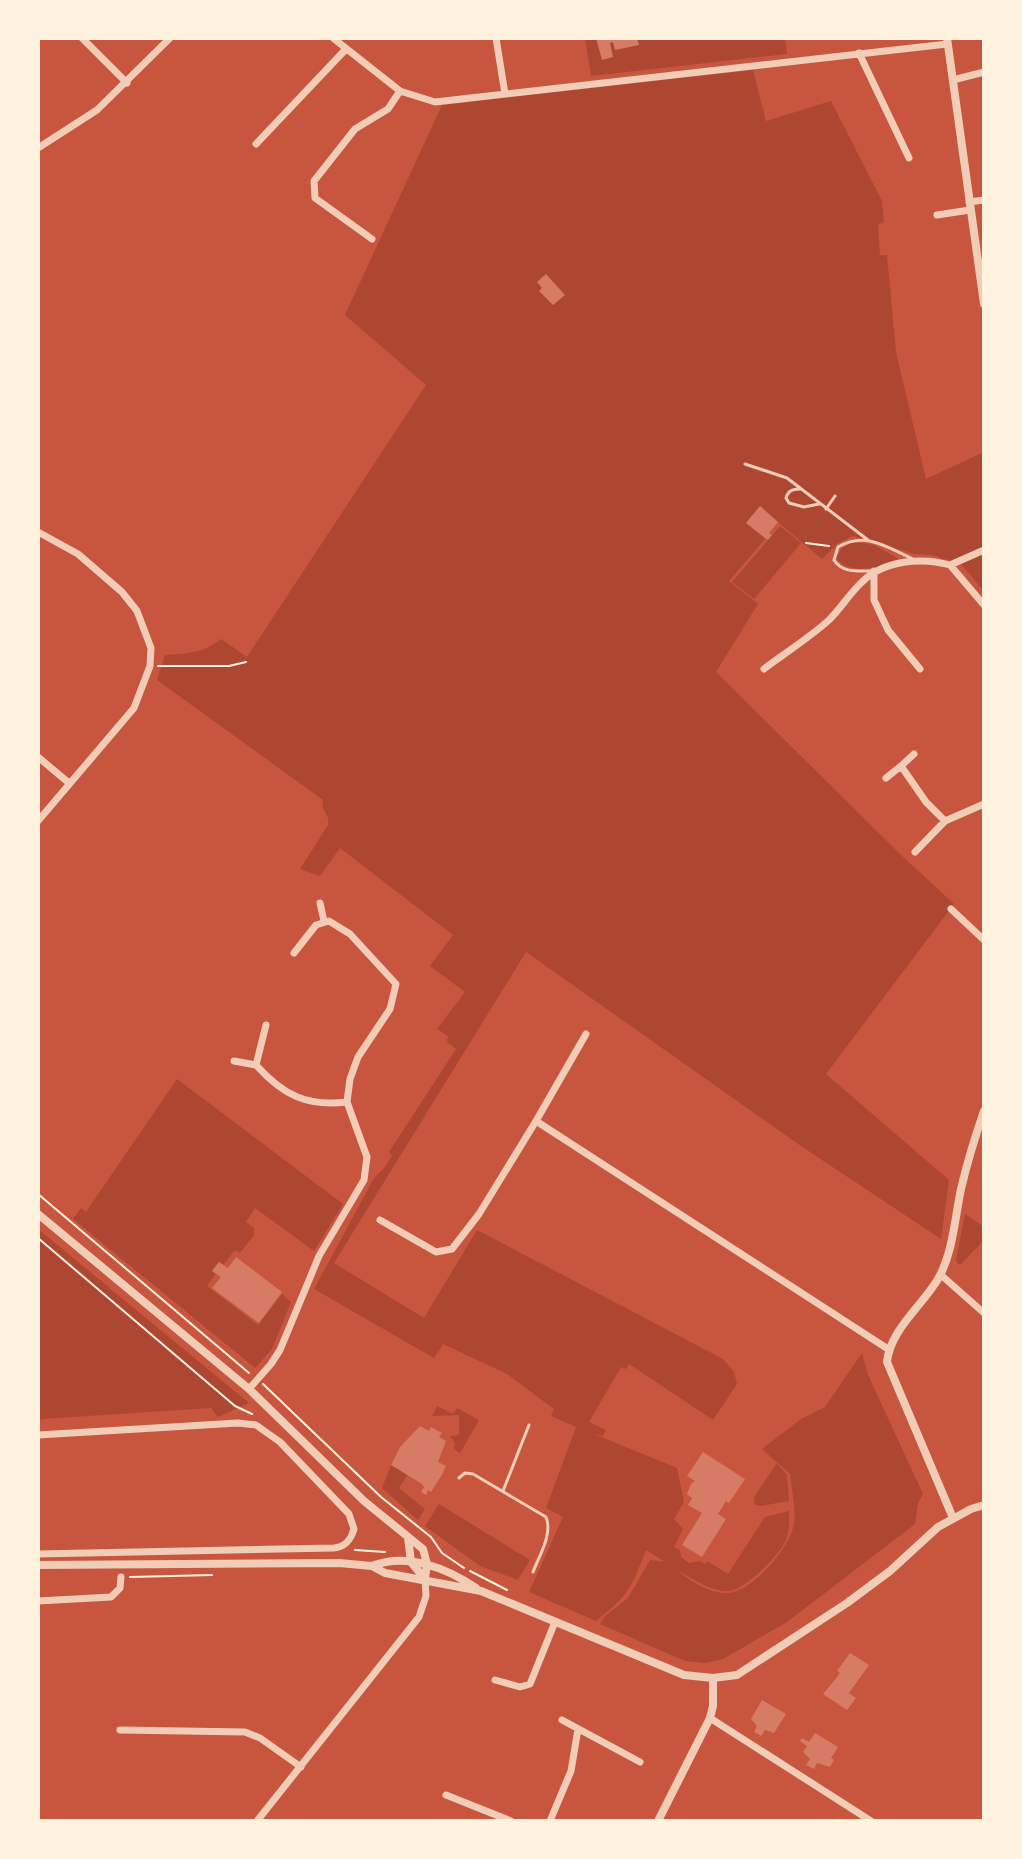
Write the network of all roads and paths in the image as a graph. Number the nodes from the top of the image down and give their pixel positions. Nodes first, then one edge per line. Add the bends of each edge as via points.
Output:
1 (82, 38) edge
2 (170, 38) edge
3 (333, 38) edge
4 (496, 38) edge
5 (947, 41) edge
6 (346, 49) junction
7 (859, 53) junction
8 (984, 72) edge
9 (953, 80) junction
10 (127, 83) junction
11 (400, 91) junction
12 (505, 94) junction
13 (256, 144) dead end
14 (38, 148) edge
15 (909, 158) dead end
16 (984, 200) edge
17 (969, 206) junction
18 (937, 215) dead end
19 (372, 239) dead end
20 (984, 304) edge
21 (745, 464) dead end
22 (801, 489) junction
23 (835, 496) dead end
24 (819, 504) junction
25 (826, 509) junction
26 (38, 532) edge
27 (868, 540) junction
28 (806, 543) dead end
29 (838, 547) junction
30 (984, 550) edge
31 (914, 560) junction
32 (950, 565) junction
33 (874, 571) junction
34 (984, 605) edge
35 (764, 669) dead end
36 (920, 669) dead end
37 (914, 754) dead end
38 (38, 757) edge
39 (901, 766) junction
40 (886, 778) dead end
41 (69, 783) junction
42 (984, 804) edge
43 (38, 821) edge
44 (945, 821) junction
45 (915, 852) dead end
46 (320, 903) dead end
47 (951, 909) dead end
48 (324, 921) junction
49 (984, 940) edge
50 (294, 953) dead end
51 (266, 1025) dead end
52 (586, 1034) dead end
53 (234, 1061) dead end
54 (256, 1065) junction
55 (347, 1102) junction
56 (984, 1111) edge
57 (536, 1121) junction
58 (38, 1194) edge
59 (38, 1214) edge
60 (380, 1220) dead end
61 (38, 1238) edge
62 (941, 1275) junction
63 (984, 1313) edge
64 (888, 1349) junction
65 (257, 1379) junction
66 (249, 1389) junction
67 (235, 1406) dead end
68 (529, 1425) dead end
69 (289, 1428) junction
70 (38, 1435) edge
71 (280, 1442) junction
72 (459, 1478) dead end
73 (503, 1491) junction
74 (984, 1505) edge
75 (953, 1518) junction
76 (408, 1537) junction
77 (438, 1546) junction
78 (341, 1547) junction
79 (433, 1550) dead end
80 (390, 1552) dead end
81 (38, 1554) edge
82 (411, 1562) junction
83 (427, 1564) junction
84 (38, 1565) edge
85 (372, 1566) junction
86 (533, 1572) dead end
87 (121, 1577) dead end
88 (425, 1578) junction
89 (481, 1591) junction
90 (508, 1591) dead end
91 (38, 1601) edge
92 (555, 1622) junction
93 (713, 1678) junction
94 (495, 1680) dead end
95 (710, 1718) junction
96 (562, 1720) dead end
97 (578, 1729) junction
98 (120, 1730) dead end
99 (640, 1762) dead end
100 (301, 1767) junction
101 (446, 1795) dead end
102 (257, 1821) edge
103 (511, 1821) edge
104 (550, 1821) edge
105 (658, 1821) edge
106 (871, 1821) edge

1 - 10 street
2 - 10 street
3 - 6 street
4 - 12 street
5 - 7 street
5 - 9 street
6 - 11 street
6 - 13 street
7 - 12 street
7 - 15 street
8 - 9 street
9 - 17 street
10 - 14 street via 97,110
11 - 12 street via 435,102
11 - 19 street via 388,109 355,129 314,181 315,198
16 - 17 street
17 - 18 street
17 - 20 street
21 - 22 lane via 781,475
22 - 24 lane
22 - 24 lane via 789,492 786,500 797,507
23 - 25 lane
24 - 25 lane
25 - 27 lane
26 - 41 street via 78,554 122,592 137,611 151,648 134,708
27 - 29 lane
27 - 31 lane
28 - 29 path
29 - 33 lane via 838,566
30 - 32 street
31 - 32 street
31 - 33 street
32 - 34 street
33 - 35 street via 829,619
33 - 36 street via 878,610
37 - 39 street
38 - 41 street
39 - 40 street
39 - 44 street
41 - 43 street
42 - 44 street
44 - 45 street
46 - 48 street
47 - 49 street
48 - 50 street
48 - 55 street via 350,934 396,984 390,1009 353,1068
51 - 54 street
52 - 57 street
53 - 54 street
54 - 55 street via 302,1099
55 - 65 street via 367,1157 364,1180 319,1256 280,1350
56 - 62 street
57 - 60 street via 452,1249 436,1252
57 - 64 street
58 - 65 path
59 - 66 street
61 - 67 path
62 - 63 street
62 - 64 street
64 - 75 street via 889,1372
65 - 66 street
65 - 77 path
66 - 69 street
68 - 73 lane
69 - 71 street
69 - 76 street
70 - 71 street via 248,1423
71 - 78 street via 349,1514 354,1529
72 - 73 lane via 470,1473
73 - 86 lane via 548,1520
74 - 75 street
75 - 93 street via 847,1603 737,1675
76 - 82 street
76 - 83 street via 423,1549
77 - 79 path
77 - 90 path via 464,1568
78 - 80 path
78 - 81 street
82 - 83 street
82 - 85 street via 387,1560
82 - 88 street
83 - 88 street
83 - 89 street via 457,1574
84 - 85 street
85 - 88 street
87 - 91 street via 120,1588 111,1597
88 - 89 street
88 - 100 street via 419,1617
89 - 92 street
92 - 93 street via 684,1675
92 - 94 street via 530,1684 520,1687
93 - 95 street
95 - 105 street
95 - 106 street
96 - 97 street
97 - 99 street
97 - 104 street via 571,1771
98 - 100 street via 245,1732
100 - 102 street
101 - 103 street

